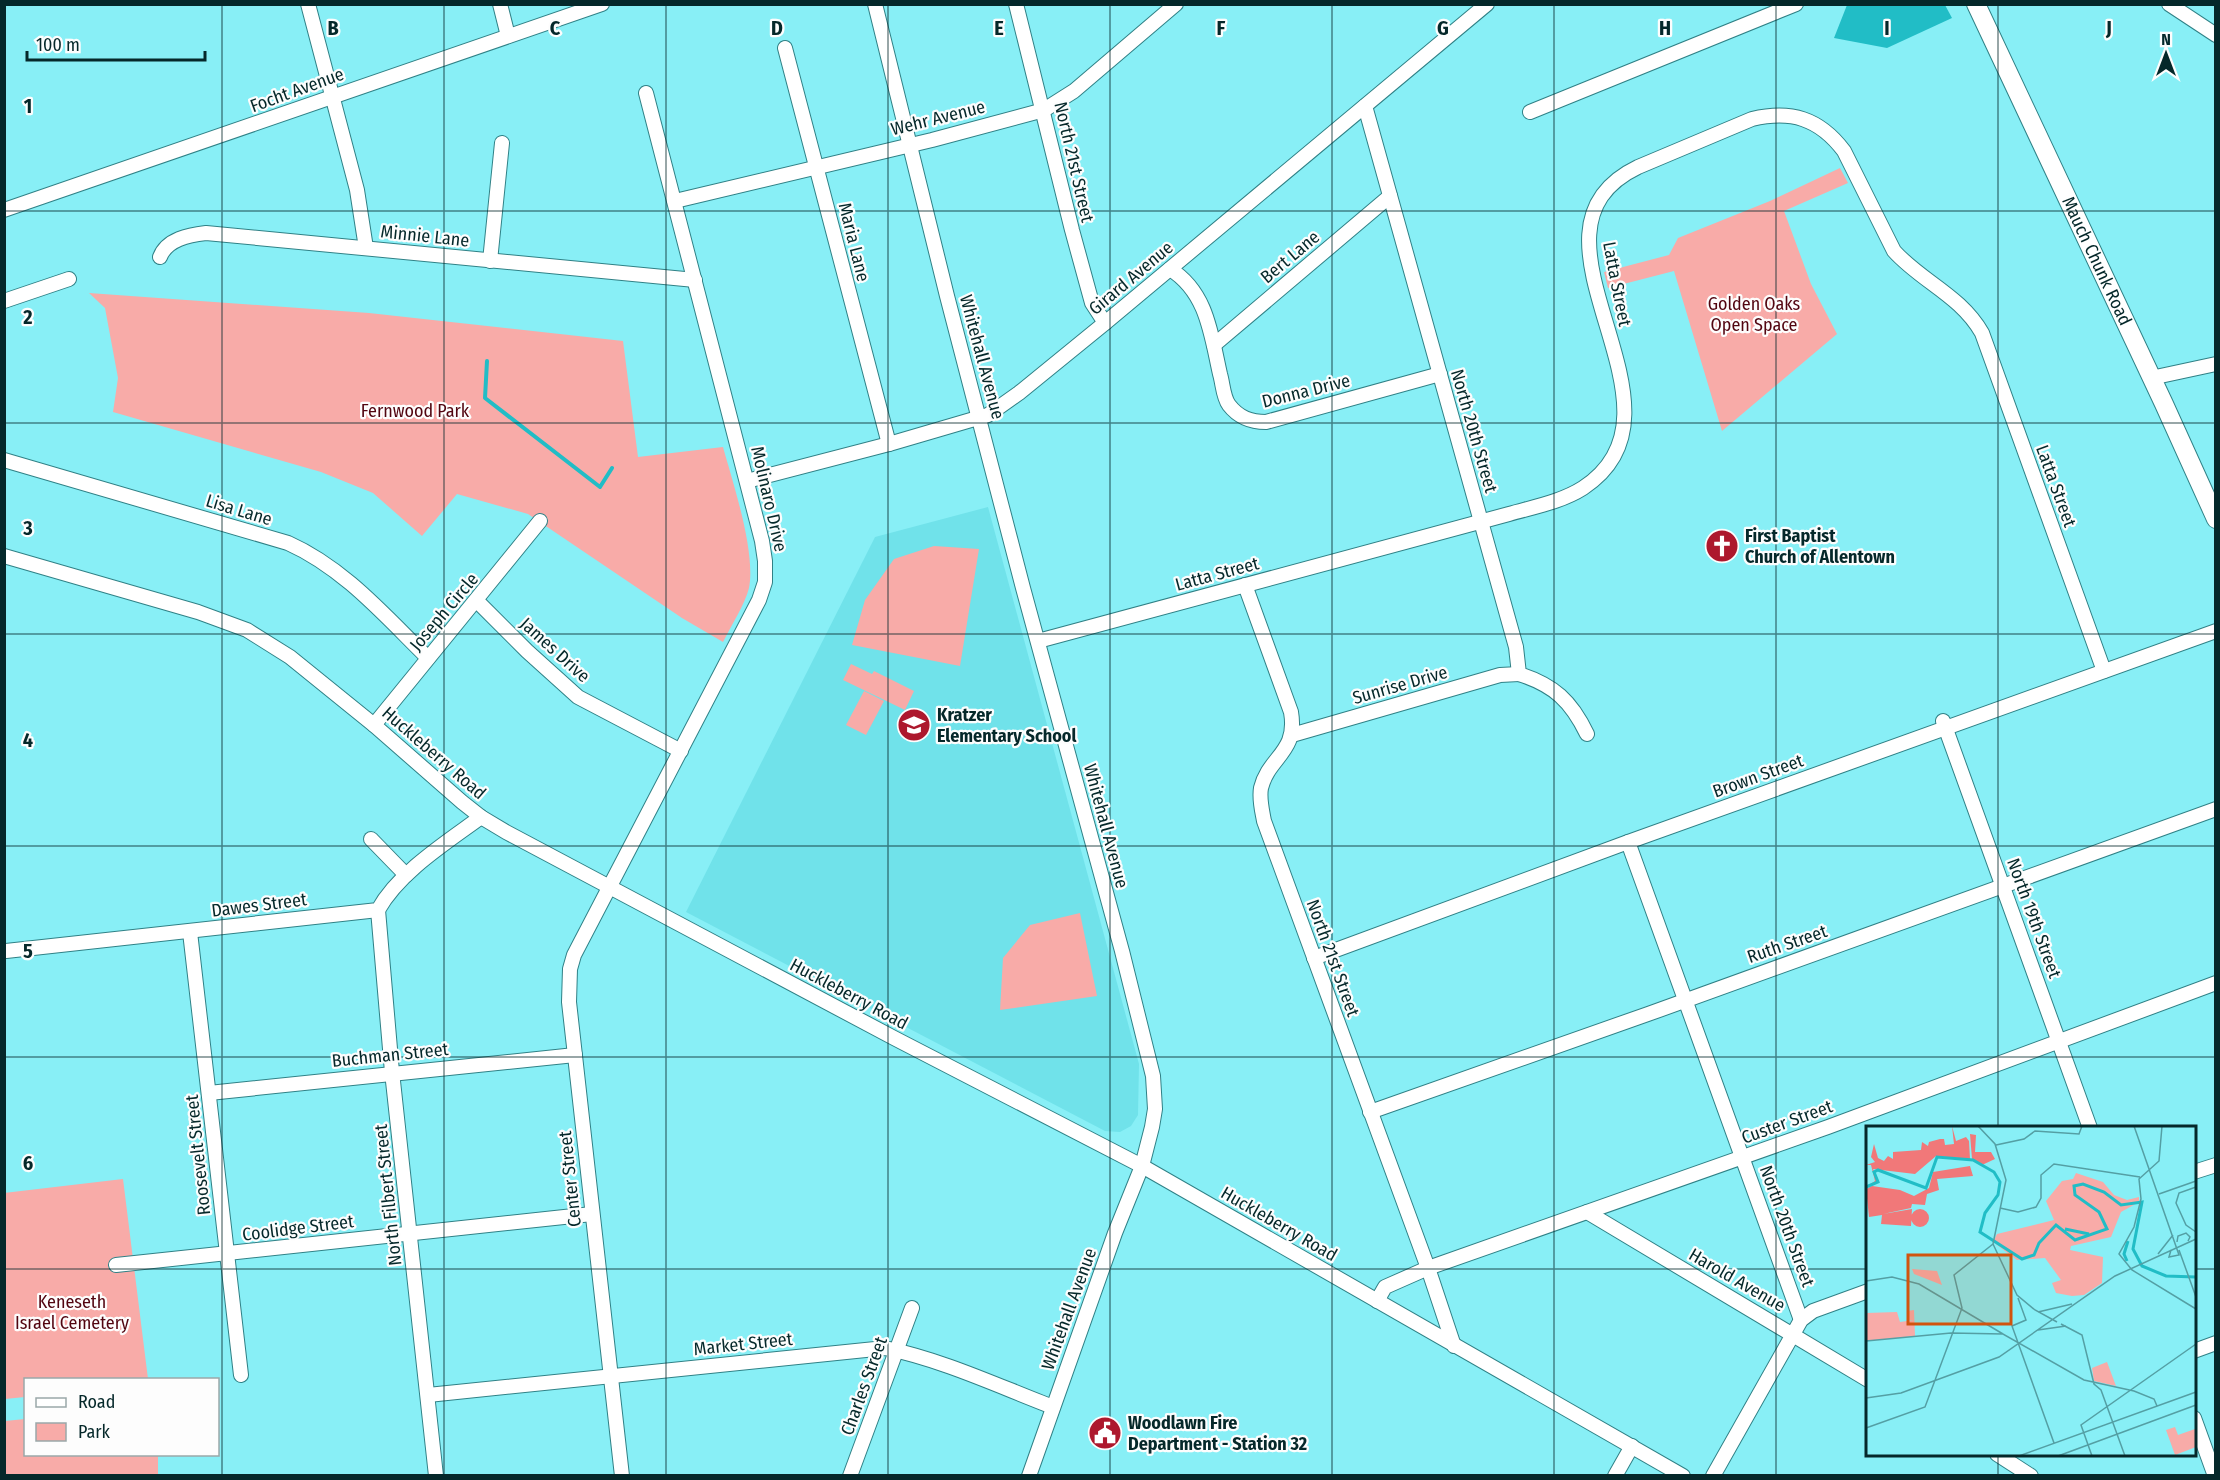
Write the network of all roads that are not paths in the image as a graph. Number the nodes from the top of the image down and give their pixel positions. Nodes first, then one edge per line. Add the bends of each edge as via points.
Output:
1 (308, 4) edge
2 (500, 4) edge
3 (602, 4) edge
4 (875, 4) edge
5 (1016, 4) edge
6 (1176, 4) edge
7 (1487, 4) edge
8 (1796, 4) edge
9 (1976, 4) edge
10 (2169, 4) edge
11 (2216, 35) edge
12 (508, 36) junction
13 (786, 48) dead end
14 (646, 93) dead end
15 (332, 96) junction
16 (1365, 106) junction
17 (1044, 110) junction
18 (1530, 112) dead end
19 (502, 143) dead end
20 (910, 144) junction
21 (816, 166) junction
22 (1390, 196) junction
23 (675, 201) junction
24 (4, 210) edge
25 (366, 248) junction
26 (160, 257) dead end
27 (490, 261) junction
28 (1170, 269) junction
29 (69, 279) dead end
30 (695, 280) junction
31 (4, 301) edge
32 (1105, 323) junction
33 (1214, 345) junction
34 (2216, 364) edge
35 (1440, 375) junction
36 (2151, 378) junction
37 (979, 419) junction
38 (889, 444) junction
39 (4, 460) edge
40 (747, 480) junction
41 (2216, 519) edge
42 (540, 521) dead end
43 (1480, 521) junction
44 (4, 556) edge
45 (1245, 585) junction
46 (477, 601) junction
47 (2216, 631) edge
48 (1038, 641) junction
49 (428, 658) junction
50 (2104, 671) junction
51 (1519, 674) junction
52 (1945, 724) junction
53 (374, 725) junction
54 (1587, 734) dead end
55 (1292, 735) junction
56 (681, 751) junction
57 (2216, 809) edge
58 (481, 817) junction
59 (371, 839) dead end
60 (1628, 842) junction
61 (406, 875) junction
62 (2003, 886) junction
63 (608, 888) junction
64 (378, 909) junction
65 (190, 932) junction
66 (6, 951) dead end
67 (1314, 958) junction
68 (2216, 983) edge
69 (1686, 1000) junction
70 (2059, 1041) junction
71 (575, 1055) junction
72 (392, 1072) junction
73 (210, 1092) junction
74 (1370, 1112) junction
75 (2089, 1126) edge
76 (1743, 1157) junction
77 (2216, 1165) edge
78 (1142, 1166) junction
79 (2196, 1171) edge
80 (1587, 1212) junction
81 (592, 1214) junction
82 (410, 1233) junction
83 (227, 1255) junction
84 (116, 1265) dead end
85 (1428, 1268) junction
86 (1866, 1292) edge
87 (1377, 1301) junction
88 (912, 1308) dead end
89 (1801, 1320) junction
90 (1793, 1334) junction
91 (2216, 1343) edge
92 (1454, 1346) junction
93 (897, 1350) junction
94 (2196, 1350) edge
95 (241, 1375) dead end
96 (610, 1376) junction
97 (1866, 1379) edge
98 (428, 1395) junction
99 (1053, 1407) junction
100 (2196, 1424) edge
101 (1632, 1446) junction
102 (1999, 1456) edge
103 (436, 1475) edge
104 (430, 1476) edge
105 (622, 1476) edge
106 (850, 1476) edge
107 (1029, 1476) edge
108 (1615, 1476) edge
109 (1683, 1476) edge
110 (1713, 1476) edge
111 (2031, 1476) edge
112 (2215, 1476) edge

1 - 15 street
2 - 12 street
3 - 12 street, Focht Avenue
4 - 20 street, Whitehall Avenue
5 - 17 street, North 21st Street
6 - 17 street, Wehr Avenue via 1074,91
7 - 16 street, Girard Avenue
8 - 18 street
9 - 36 main road, Mauch Chunk Road
10 - 11 street
12 - 15 street, Focht Avenue
13 - 21 street, Maria Lane
14 - 23 street, Molinaro Drive
15 - 24 street, Focht Avenue
15 - 25 street via 362,213
16 - 22 street, North 20th Street
16 - 28 street, Girard Avenue
17 - 20 street, Wehr Avenue
17 - 32 street, North 21st Street via 1092,303
19 - 27 street
20 - 21 street, Wehr Avenue
20 - 37 street, Whitehall Avenue
21 - 23 street, Wehr Avenue
21 - 38 street, Maria Lane
22 - 33 street, Bert Lane
22 - 35 street, North 20th Street
23 - 30 street, Molinaro Drive
25 - 26 street, Minnie Lane via 206,232 180,239
25 - 27 street, Minnie Lane
27 - 30 street, Minnie Lane
28 - 32 street, Girard Avenue
28 - 33 street, Donna Drive via 1189,283 1198,296
29 - 31 street
30 - 40 street, Molinaro Drive
32 - 37 street, Girard Avenue via 1019,393
33 - 35 street, Donna Drive via 1226,400 1237,413 1256,422
34 - 36 street
35 - 43 street, North 20th Street
36 - 41 main road, Mauch Chunk Road
37 - 38 street, Girard Avenue
37 - 48 street, Whitehall Avenue
38 - 40 street, Girard Avenue
39 - 49 street, Lisa Lane via 305,550 349,582
40 - 56 street, Molinaro Drive via 762,541 765,582
42 - 46 street, Joseph Circle
43 - 45 street, Latta Street
43 - 50 street, Latta Street via 1548,503 1582,489 1608,465 1623,435 1626,404 1622,381 1589,254 1593,211 1610,185 1622,174 1752,119 1770,115 1798,117 1825,130 1844,151 1894,251 1958,303 1982,333
43 - 51 street, North 20th Street via 1516,647
44 - 53 street, Huckleberry Road via 206,614 247,630 290,657
45 - 48 street, Latta Street
45 - 55 street via 1291,712
46 - 49 street, Joseph Circle
46 - 56 street, James Drive via 578,697
47 - 50 street, Brown Street
48 - 78 street, Whitehall Avenue via 1153,1076 1155,1108
49 - 53 street, Joseph Circle
50 - 52 street, Brown Street
51 - 54 street via 1540,681 1568,702
51 - 55 street, Sunrise Drive via 1500,675
52 - 60 street, Brown Street
52 - 62 street, North 19th Street
53 - 58 street, Huckleberry Road
55 - 67 street, North 21st Street via 1264,781 1260,804
56 - 63 street, Molinaro Drive
57 - 62 street, Ruth Street
58 - 61 street
58 - 63 street, Huckleberry Road
59 - 61 street
60 - 67 street, Brown Street
60 - 69 street, North 20th Street
61 - 64 street
62 - 69 street, Ruth Street
62 - 70 street, North 19th Street
63 - 71 street, Center Street via 570,969 568,994
63 - 78 street, Huckleberry Road
64 - 65 street, Dawes Street
64 - 72 street, North Filbert Street
65 - 66 street, Dawes Street
65 - 73 street, Roosevelt Street
67 - 74 street, North 21st Street
68 - 70 street, Custer Street
69 - 74 street, Ruth Street
69 - 76 street, North 20th Street
70 - 75 street, North 19th Street
70 - 76 street, Custer Street
71 - 72 street, Buchman Street
71 - 81 street, Center Street
72 - 73 street, Buchman Street
72 - 82 street, North Filbert Street
73 - 83 street, Roosevelt Street
74 - 85 street, North 21st Street
76 - 80 street, Custer Street
76 - 89 street, North 20th Street
77 - 79 street
78 - 87 street, Huckleberry Road
78 - 99 street, Whitehall Avenue
80 - 85 street, Custer Street
80 - 90 street, Harold Avenue
81 - 82 street, Coolidge Street
81 - 96 street, Center Street
82 - 83 street, Coolidge Street
82 - 98 street, North Filbert Street
83 - 84 street, Coolidge Street
83 - 95 street, Roosevelt Street
85 - 87 street, Custer Street via 1385,1287
85 - 92 street, North 21st Street
86 - 89 street via 1812,1311
87 - 92 street, Huckleberry Road
88 - 93 street, Charles Street
89 - 90 street
90 - 97 street, Harold Avenue
90 - 110 street
91 - 94 street
92 - 101 street, Huckleberry Road
93 - 96 street, Market Street via 873,1348
93 - 99 street, Market Street
93 - 106 street, Charles Street
96 - 98 street, Market Street
96 - 105 street, Center Street
98 - 103 street, North Filbert Street
99 - 107 street, Whitehall Avenue
100 - 112 street
101 - 108 street
101 - 109 street, Huckleberry Road
102 - 111 street
103 - 104 street

